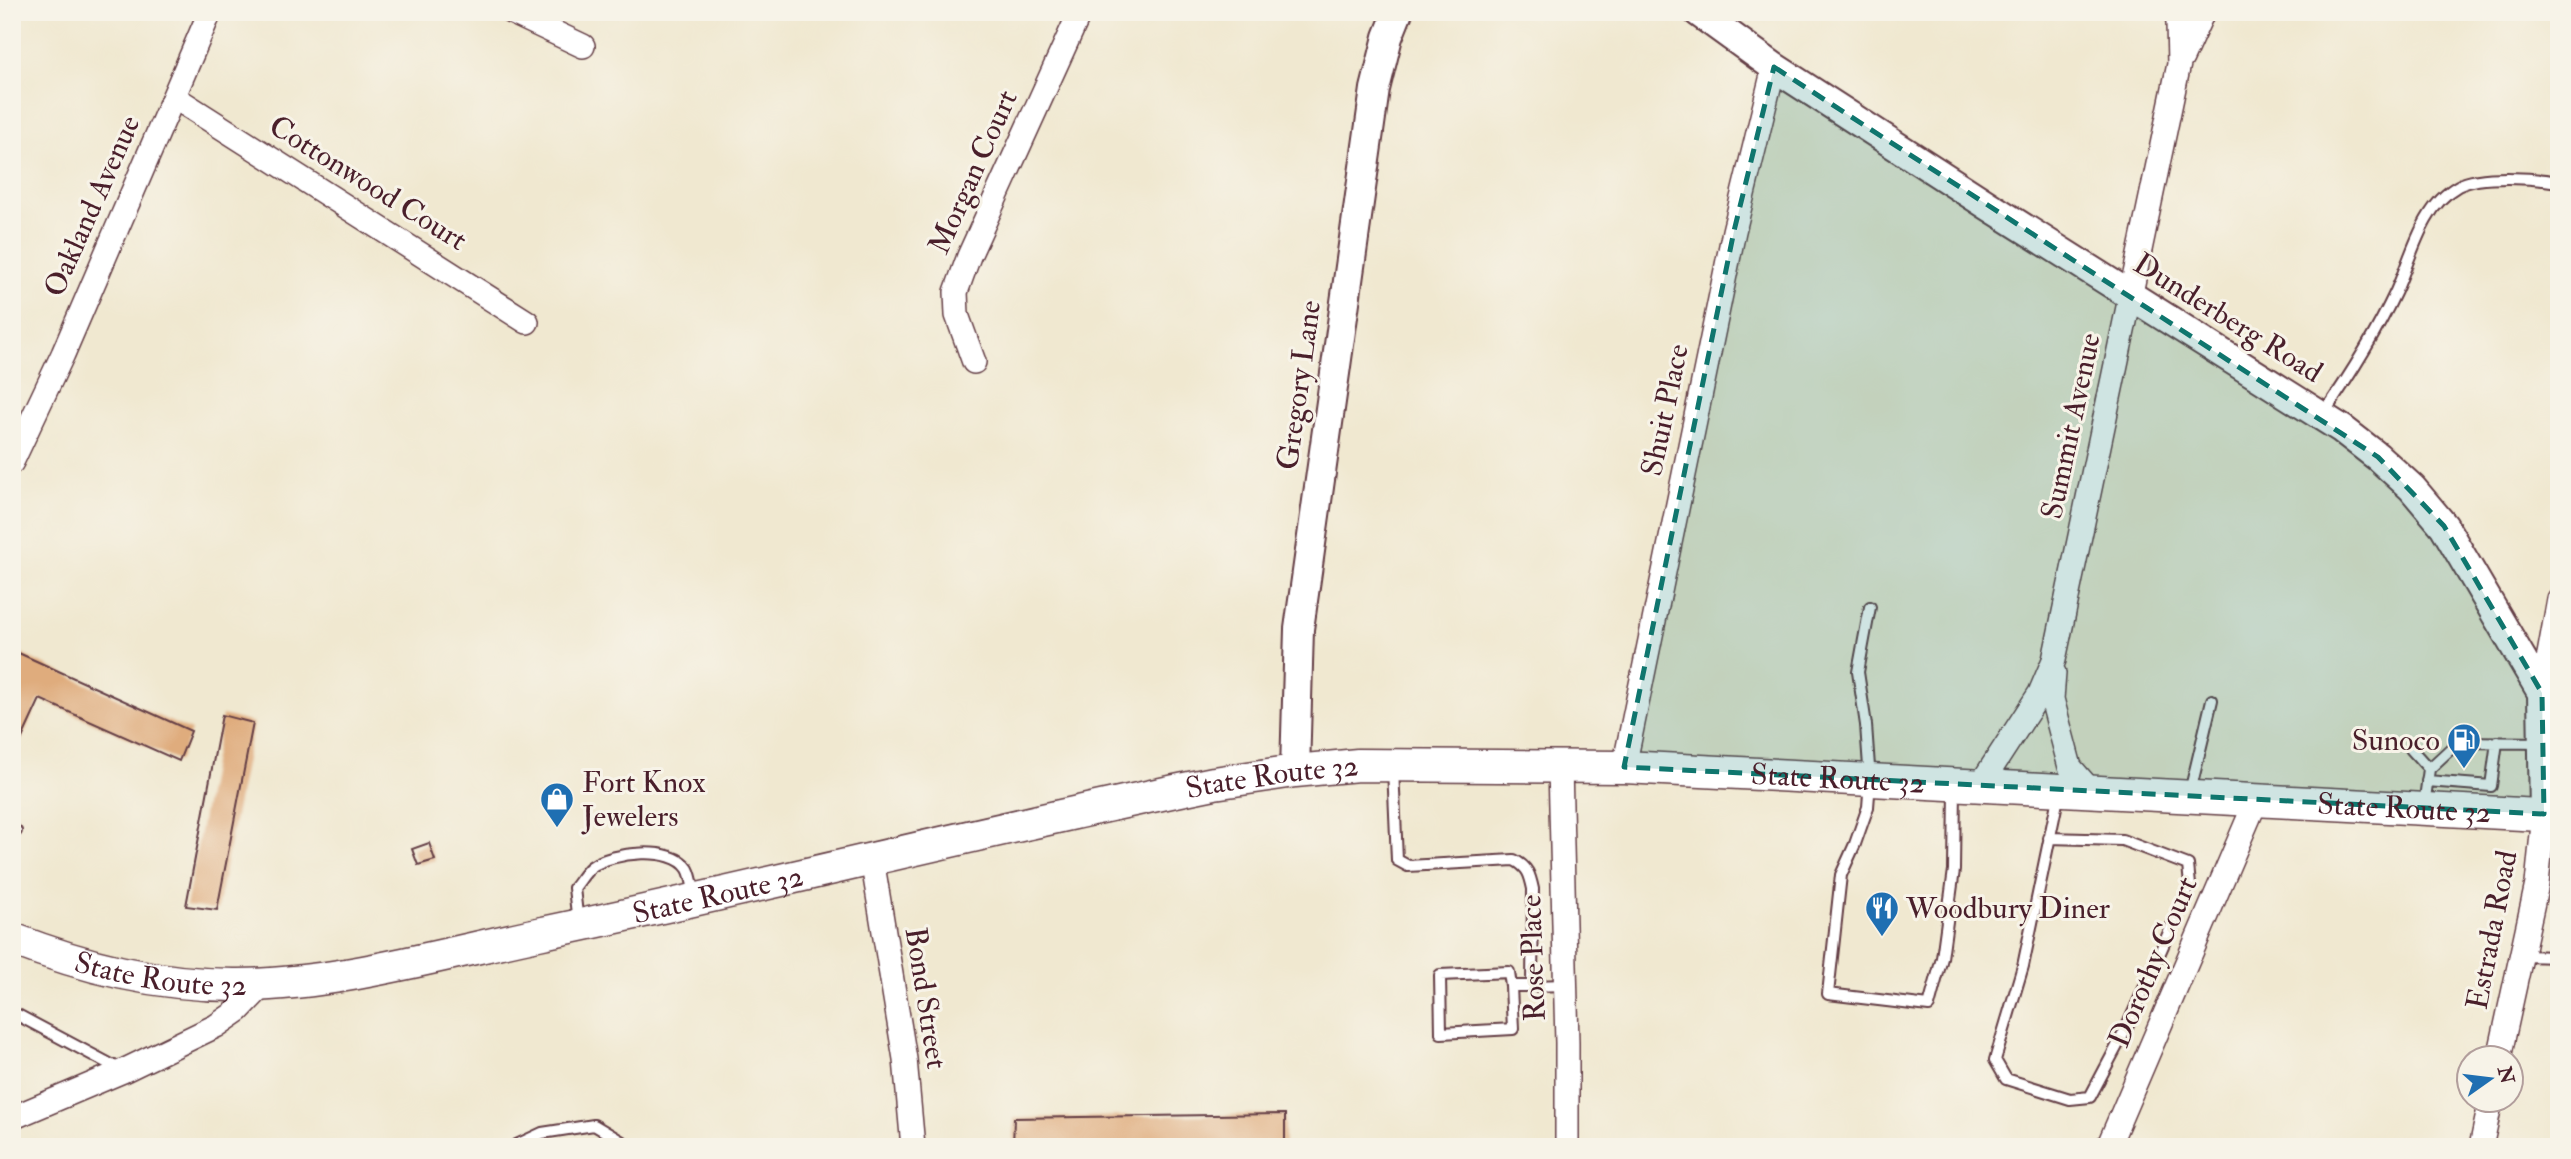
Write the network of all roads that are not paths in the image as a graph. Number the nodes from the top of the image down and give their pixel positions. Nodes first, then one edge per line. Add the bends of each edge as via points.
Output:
1 (210, 12) edge
2 (511, 12) edge
3 (1080, 12) edge
4 (1398, 12) edge
5 (1698, 12) edge
6 (2176, 12) edge
7 (2203, 12) edge
8 (583, 46) dead end
9 (2179, 64) junction
10 (1774, 67) junction
11 (174, 97) junction
12 (2559, 182) edge
13 (2130, 297) junction
14 (527, 322) dead end
15 (974, 362) dead end
16 (2322, 416) junction
17 (12, 462) edge
18 (2559, 599) edge
19 (1870, 607) dead end
20 (2054, 660) junction
21 (2542, 693) junction
22 (2212, 700) dead end
23 (2497, 742) junction
24 (2543, 743) junction
25 (2411, 749) dead end
26 (1393, 765) junction
27 (1624, 766) junction
28 (1560, 767) junction
29 (1295, 771) junction
30 (1870, 781) junction
31 (1968, 784) junction
32 (2427, 786) junction
33 (2060, 790) junction
34 (2092, 792) junction
35 (2188, 797) junction
36 (2256, 801) junction
37 (2551, 815) edge
38 (2049, 838) junction
39 (872, 859) junction
40 (695, 900) junction
41 (578, 926) junction
42 (12, 939) edge
43 (2521, 956) junction
44 (2559, 957) edge
45 (263, 985) junction
46 (1565, 985) junction
47 (1511, 986) junction
48 (1532, 986) junction
49 (12, 1012) edge
50 (2502, 1044) edge
51 (123, 1071) junction
52 (2488, 1114) edge
53 (12, 1118) edge
54 (512, 1147) edge
55 (631, 1147) edge
56 (913, 1147) edge
57 (1567, 1147) edge
58 (2108, 1147) edge
59 (2481, 1147) edge

1 - 11 street, Oakland Avenue
2 - 8 street
3 - 15 street, Morgan Court via 956,292 957,315
4 - 29 street, Gregory Lane via 1375,89 1301,615
5 - 10 street, Dunderberg Road
6 - 9 street, Summit Avenue
7 - 9 street, Summit Avenue
9 - 13 street, Summit Avenue
10 - 13 street, Dunderberg Road
10 - 27 street, Shuit Place via 1734,231
11 - 14 street, Cottonwood Court
11 - 17 street, Oakland Avenue
12 - 16 lane via 2506,177 2459,185 2448,194 2432,210 2396,291
13 - 16 street, Dunderberg Road
13 - 20 street, Summit Avenue
16 - 21 street, Dunderberg Road via 2378,457 2444,526
18 - 21 street
19 - 30 lane via 1858,672
20 - 31 street, Summit Avenue via 2040,693
20 - 34 street via 2052,699 2070,767
21 - 24 street, Dunderberg Road
22 - 35 lane
23 - 24 lane
23 - 32 lane via 2458,742
23 - 32 lane via 2491,786
24 - 37 street, Dunderberg Road
25 - 32 lane
26 - 28 main road, State Route 32
26 - 29 main road, State Route 32
26 - 48 lane via 1395,853 1403,864 1514,860 1530,874
27 - 28 main road, State Route 32
27 - 30 main road, State Route 32
28 - 46 street, Rose Place
29 - 39 main road, State Route 32 via 1157,794
30 - 31 main road, State Route 32
30 - 31 lane via 1868,807 1841,875 1828,994 1928,1006 1942,958
31 - 33 main road, State Route 32
32 - 36 main road, State Route 32
32 - 37 main road, State Route 32
33 - 34 main road, State Route 32
33 - 38 lane
34 - 35 main road, State Route 32
35 - 36 main road, State Route 32
36 - 58 street, Dorothy Court
37 - 43 street, Estrada Road
38 - 38 lane via 2023,966 1995,1060 2006,1079 2070,1099 2090,1097 2190,886 2188,865 2122,840
39 - 40 main road, State Route 32
39 - 56 street, Bond Street via 905,1059
40 - 41 main road, State Route 32
40 - 41 lane via 688,869 668,854 610,859 591,867 574,888
41 - 45 main road, State Route 32 via 343,974
42 - 45 main road, State Route 32 via 130,976
43 - 44 lane
43 - 50 street, Estrada Road
45 - 51 street via 216,1026
46 - 48 lane
46 - 57 street, Rose Place
47 - 47 lane via 1509,972 1440,975 1441,1033 1513,1029
47 - 48 lane
49 - 51 lane
51 - 53 street
52 - 59 street
54 - 55 lane via 542,1133 594,1125

